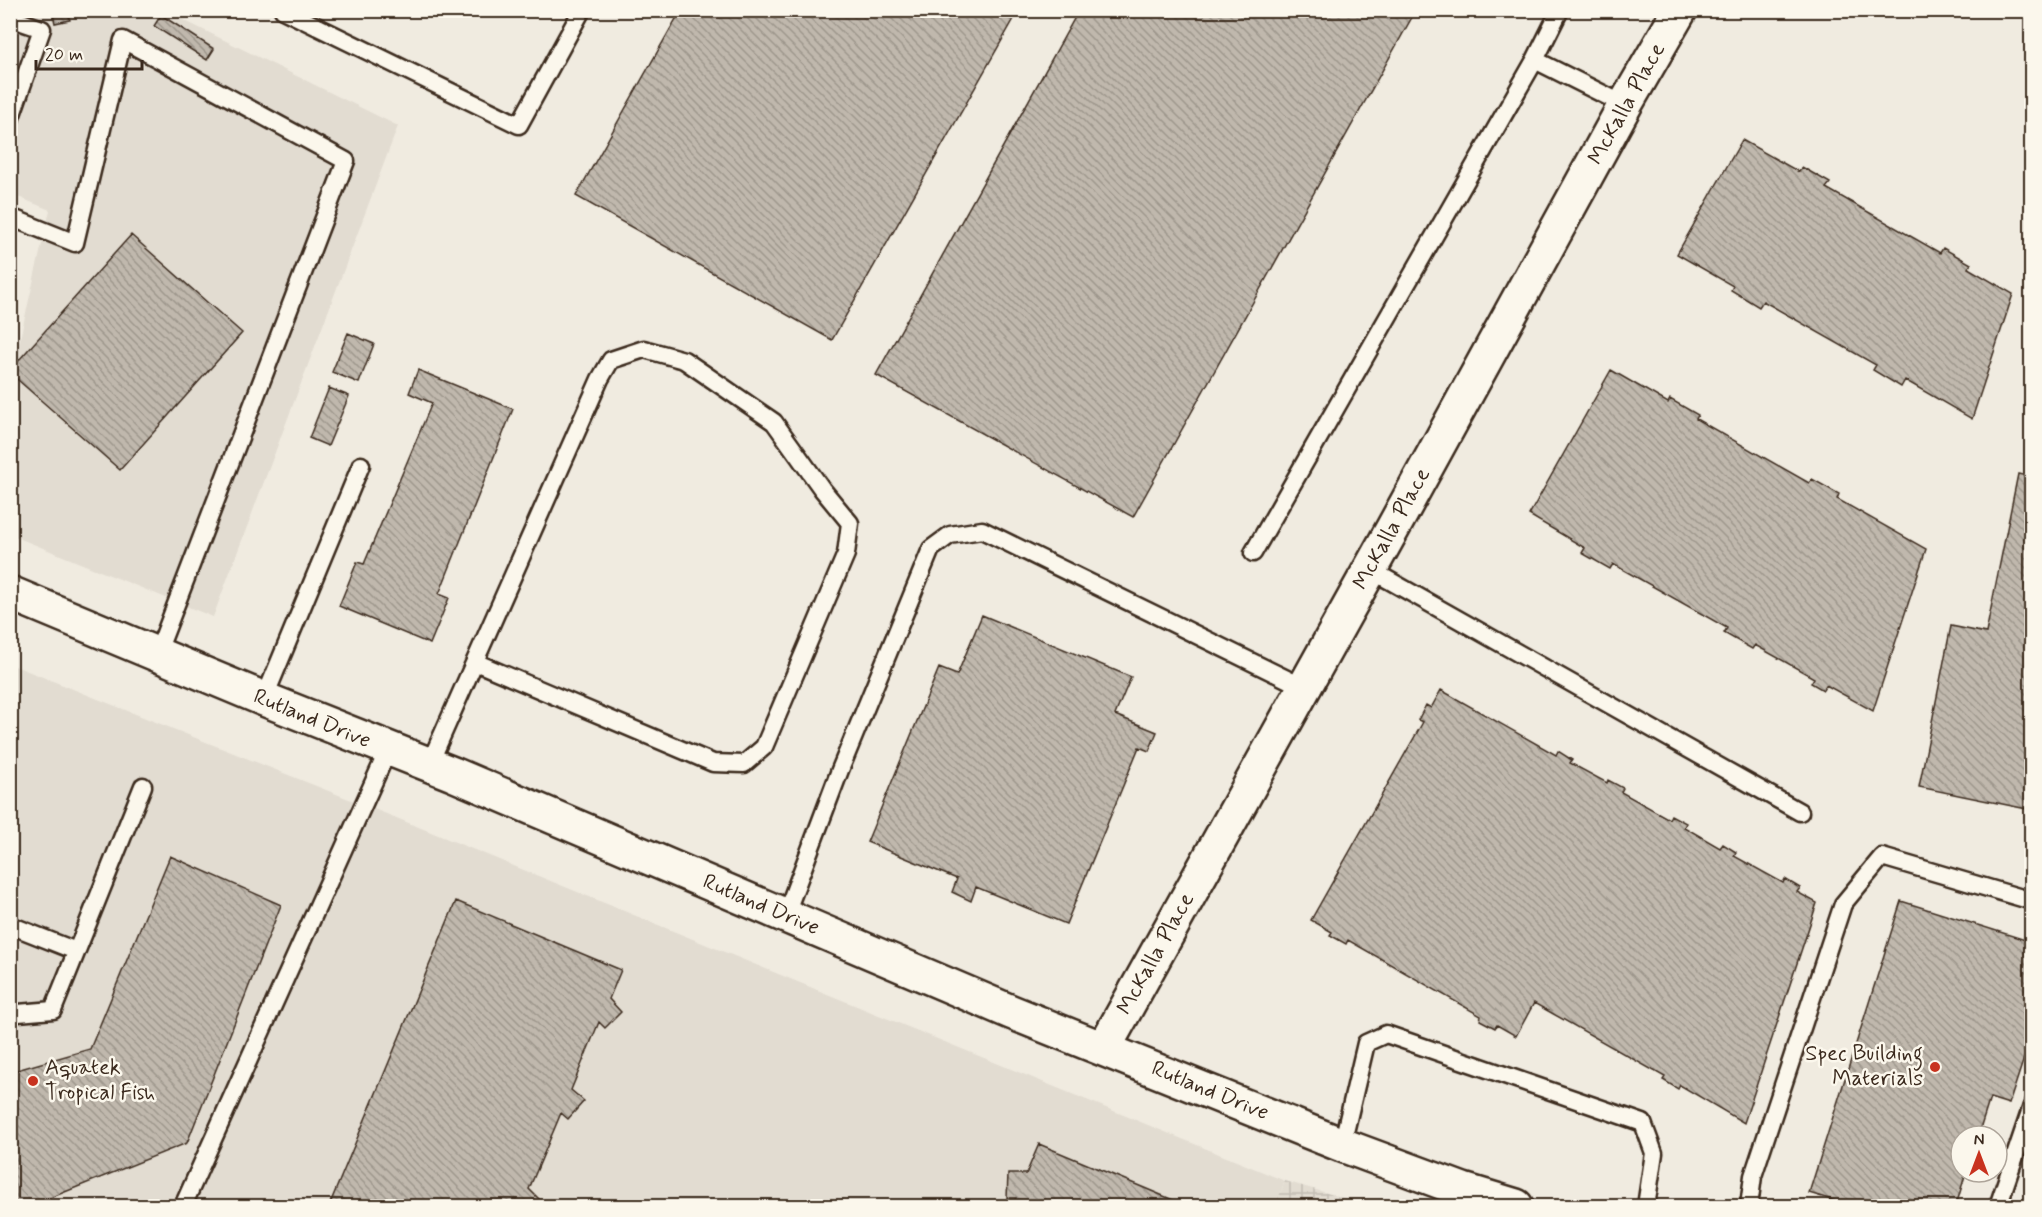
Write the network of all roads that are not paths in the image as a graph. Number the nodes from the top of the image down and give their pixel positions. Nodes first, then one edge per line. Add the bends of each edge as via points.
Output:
1 (283, 10) edge
2 (582, 10) edge
3 (1560, 10) edge
4 (1680, 10) edge
5 (10, 18) edge
6 (1535, 60) junction
7 (1625, 105) junction
8 (10, 120) edge
9 (10, 217) edge
10 (361, 465) dead end
11 (1253, 553) dead end
12 (1369, 569) junction
13 (10, 593) edge
14 (157, 654) junction
15 (475, 662) junction
16 (1303, 687) junction
17 (264, 699) junction
18 (388, 750) junction
19 (429, 765) junction
20 (143, 786) dead end
21 (1800, 812) dead end
22 (2031, 901) edge
23 (785, 916) junction
24 (10, 925) edge
25 (76, 951) junction
26 (10, 1010) edge
27 (1104, 1048) junction
28 (2031, 1106) edge
29 (1342, 1145) junction
30 (183, 1206) edge
31 (1516, 1206) edge
32 (1646, 1206) edge
33 (1749, 1206) edge
34 (1998, 1206) edge

1 - 2 lane via 519,125
3 - 6 lane
4 - 7 street, McKalla Place
5 - 8 lane via 42,29
6 - 7 lane
6 - 11 lane
7 - 12 street, McKalla Place
9 - 14 lane via 75,243 123,40 346,161
10 - 17 lane
12 - 16 street, McKalla Place
12 - 21 lane
13 - 14 street, Rutland Drive
14 - 17 street, Rutland Drive
15 - 15 lane via 713,762 744,764 764,747 846,554 850,523 774,422 684,360 644,349 611,360
15 - 19 lane
16 - 23 lane via 982,530 950,535 931,549
16 - 27 street, McKalla Place
17 - 18 street, Rutland Drive
18 - 19 street, Rutland Drive
18 - 30 lane
19 - 23 street, Rutland Drive
20 - 25 lane
22 - 33 lane via 1882,857 1843,904 1753,1176
23 - 27 street, Rutland Drive
24 - 25 lane
25 - 26 lane via 53,1010
27 - 29 street, Rutland Drive
28 - 34 lane
29 - 31 street, Rutland Drive
29 - 32 lane via 1366,1043 1386,1034 1643,1123 1654,1153

